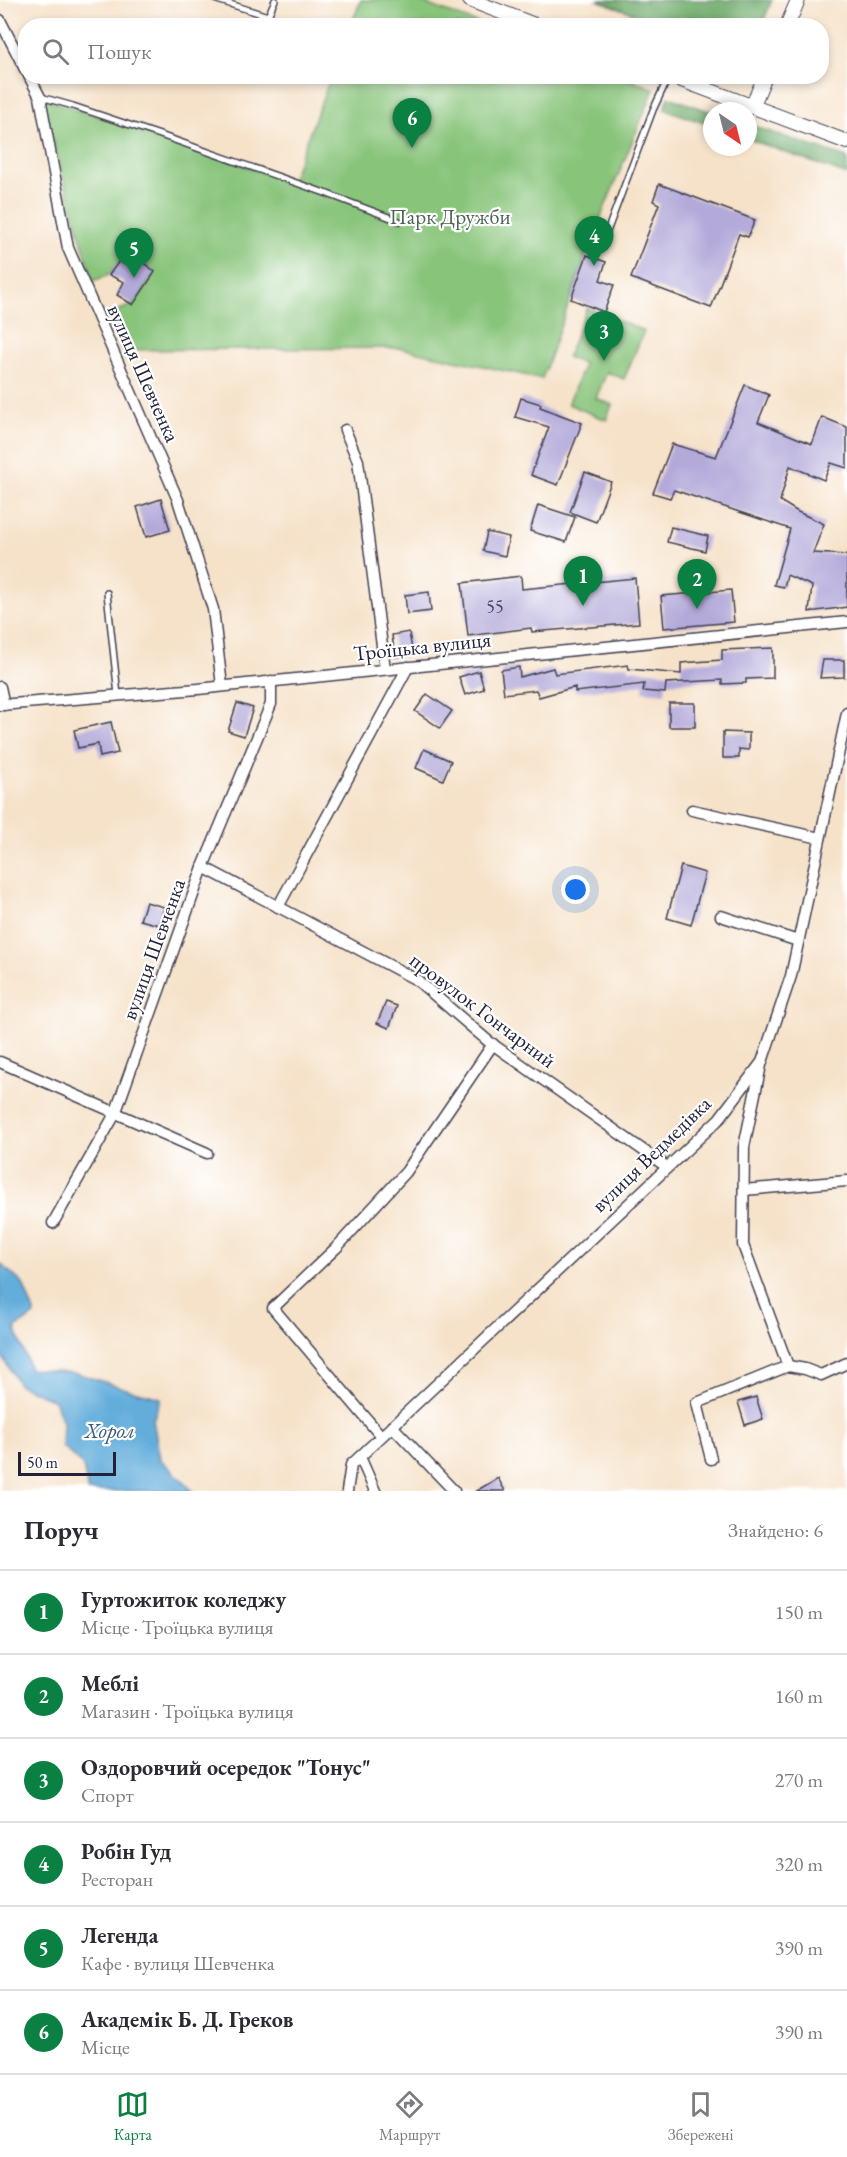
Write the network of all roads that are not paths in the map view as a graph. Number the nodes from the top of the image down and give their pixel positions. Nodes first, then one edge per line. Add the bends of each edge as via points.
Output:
1 (217, 0) edge
2 (275, 0) edge
3 (470, 0) edge
4 (798, 0) edge
5 (516, 18) edge
6 (790, 18) edge
7 (0, 20) edge
8 (18, 55) edge
9 (33, 84) edge
10 (666, 84) edge
11 (691, 84) edge
12 (762, 84) edge
13 (40, 97) junction
14 (739, 102) edge
15 (754, 102) edge
16 (757, 109) edge
17 (847, 142) edge
18 (399, 221) dead end
19 (602, 245) dead end
20 (345, 430) dead end
21 (107, 593) dead end
22 (847, 622) edge
23 (408, 667) junction
24 (385, 669) junction
25 (271, 681) junction
26 (222, 686) junction
27 (0, 687) edge
28 (118, 695) junction
29 (2, 705) edge
30 (847, 713) edge
31 (692, 810) dead end
32 (820, 838) junction
33 (203, 867) junction
34 (278, 907) junction
35 (721, 916) dead end
36 (798, 941) junction
37 (493, 1044) junction
38 (0, 1062) edge
39 (762, 1062) junction
40 (116, 1114) junction
41 (207, 1153) dead end
42 (667, 1167) junction
43 (847, 1181) edge
44 (744, 1190) junction
45 (53, 1223) dead end
46 (847, 1364) edge
47 (788, 1366) junction
48 (392, 1426) junction
49 (381, 1436) junction
50 (360, 1456) junction
51 (711, 1459) dead end
52 (347, 1491) edge
53 (375, 1491) edge
54 (453, 1491) edge

1 - 2 lane via 268,16
3 - 5 street
4 - 6 street
7 - 8 street
9 - 13 street, вулиця Шевченка
10 - 19 lane
11 - 14 street
12 - 15 street
13 - 18 lane
13 - 26 street, вулиця Шевченка via 68,248 177,500 213,609
16 - 17 street
20 - 24 street via 358,461
21 - 28 lane
22 - 23 street, Троїцька вулиця
23 - 24 street, Троїцька вулиця
23 - 34 street
24 - 25 street, Троїцька вулиця
25 - 26 street, Троїцька вулиця
25 - 33 street, вулиця Шевченка via 271,704
26 - 28 street, Троїцька вулиця
27 - 29 street
28 - 29 street, Троїцька вулиця
30 - 32 street, вулиця Ведмедівка
31 - 32 street
32 - 36 street, вулиця Ведмедівка
33 - 34 street, провулок Гончарний
33 - 40 street, вулиця Шевченка
34 - 37 street, провулок Гончарний via 417,980
35 - 36 street
36 - 39 street, вулиця Ведмедівка via 791,976
37 - 42 street, провулок Гончарний
37 - 49 street via 406,1172 336,1248 273,1308
38 - 40 street
39 - 42 street, вулиця Ведмедівка via 720,1119
39 - 44 street via 744,1147
40 - 41 street
40 - 45 street, вулиця Шевченка
42 - 48 street, вулиця Ведмедівка
43 - 44 street
44 - 47 street via 743,1245
46 - 47 street via 821,1375
47 - 51 street via 697,1403
48 - 49 street, вулиця Ведмедівка
48 - 54 street
49 - 50 street, вулиця Ведмедівка
50 - 52 street, вулиця Ведмедівка via 351,1465
50 - 53 street

